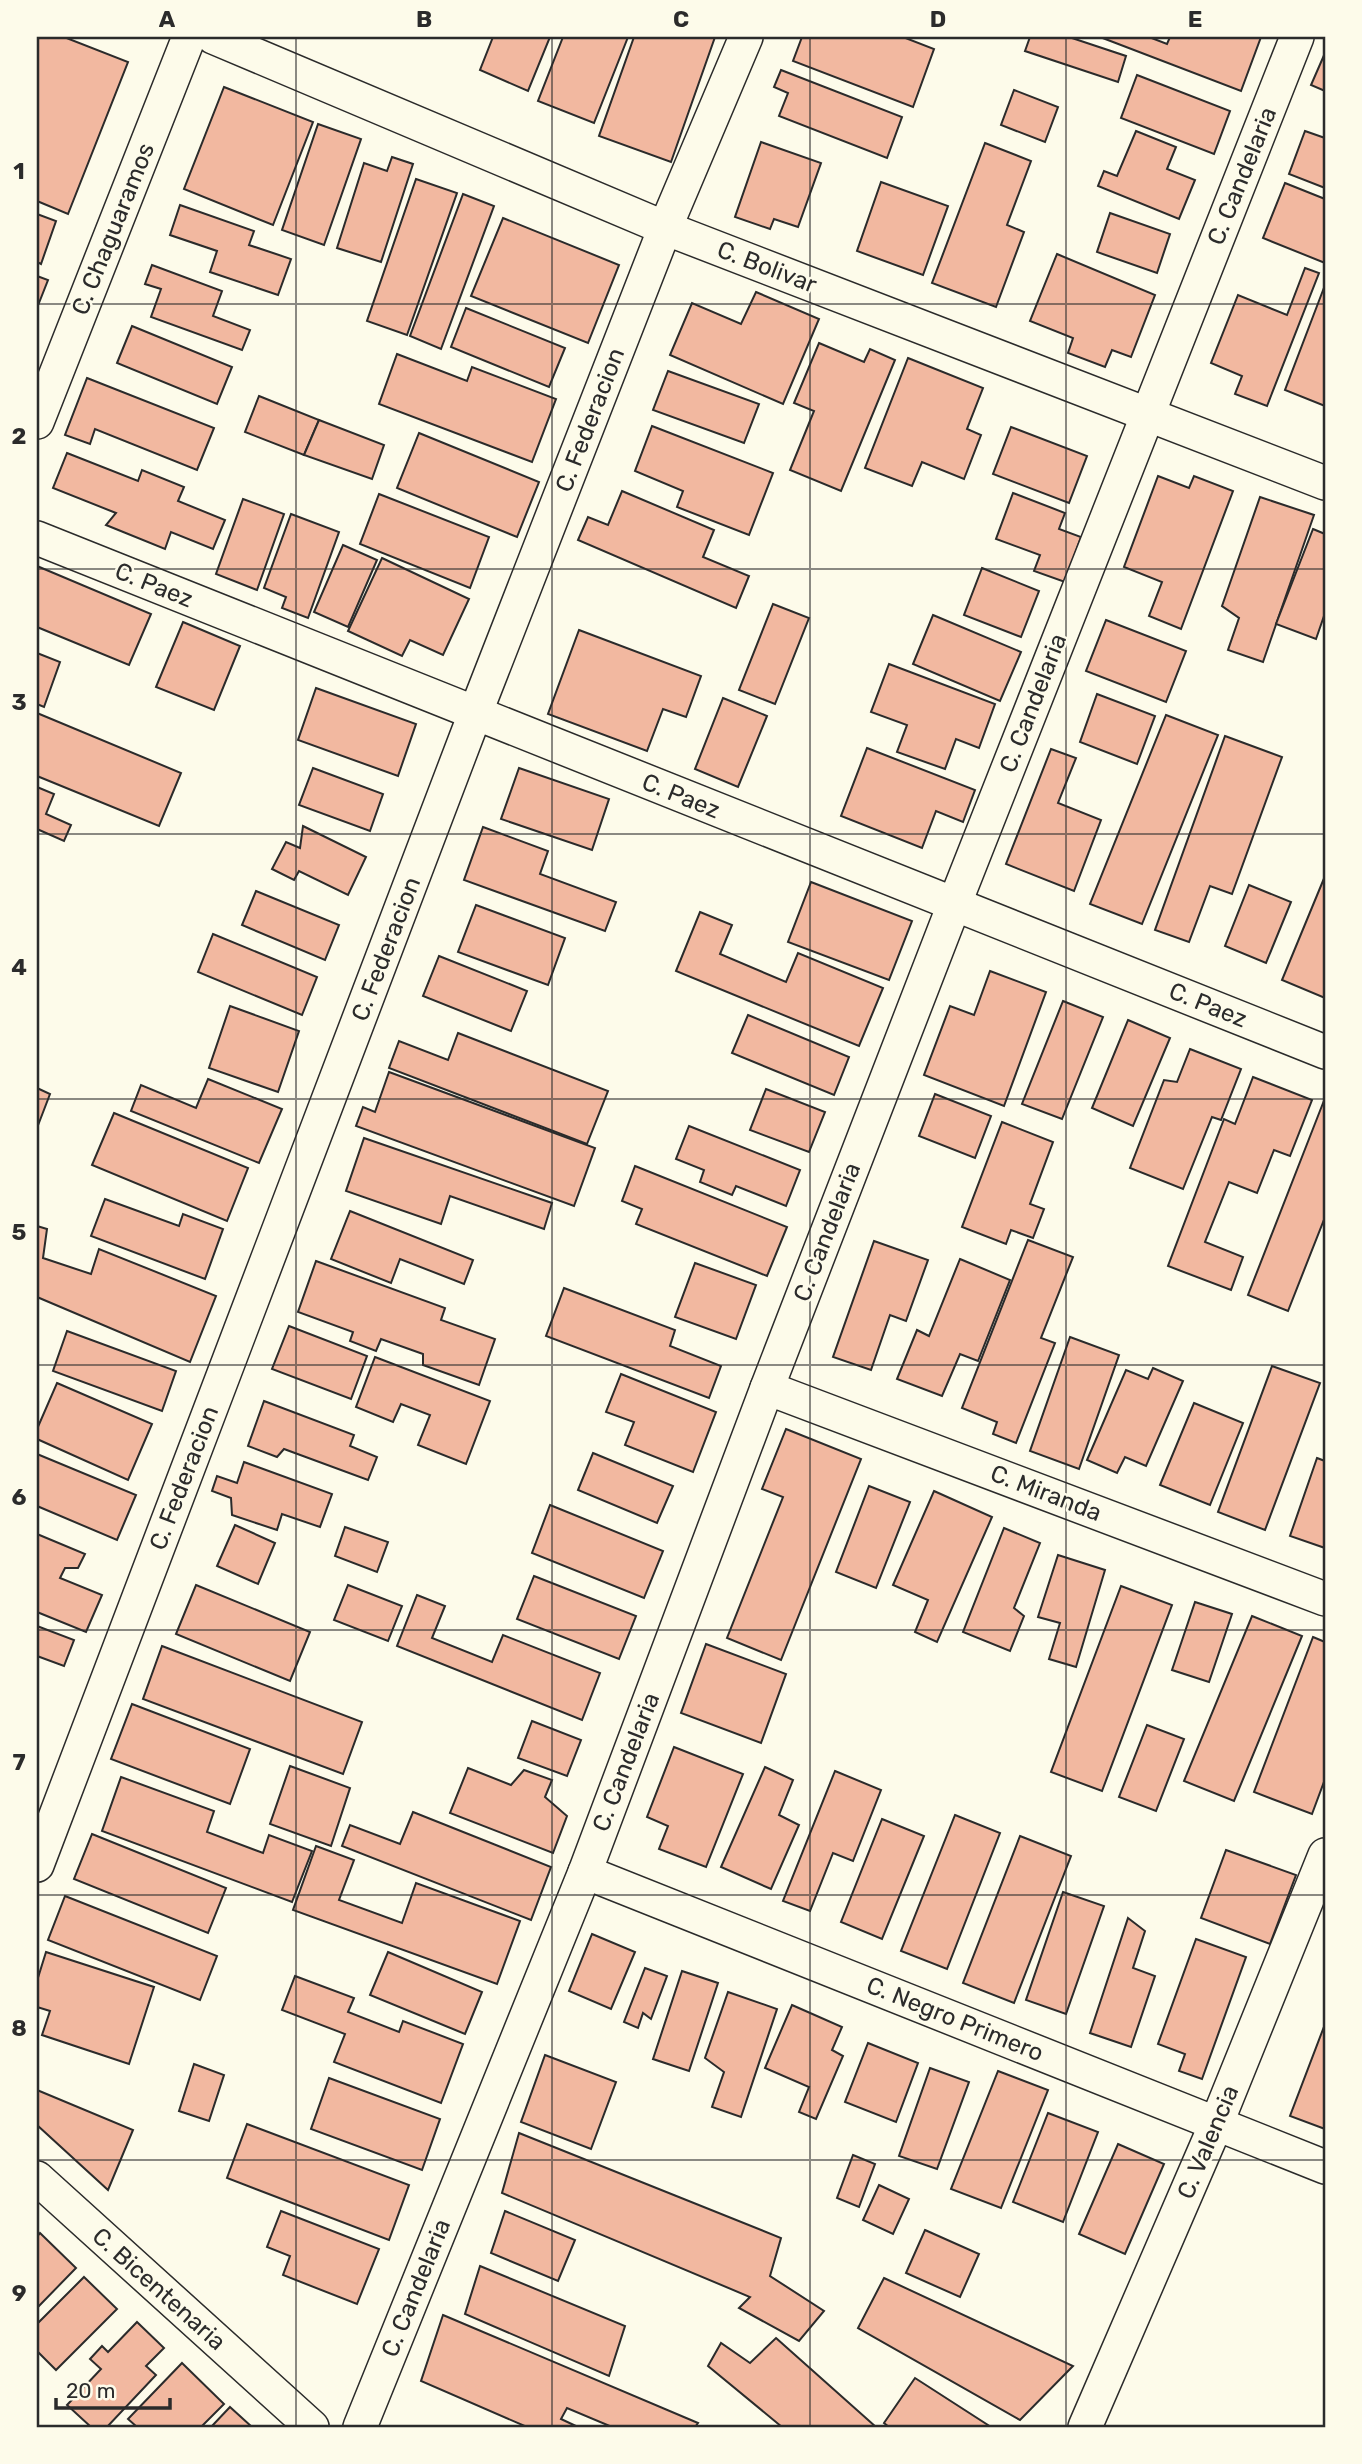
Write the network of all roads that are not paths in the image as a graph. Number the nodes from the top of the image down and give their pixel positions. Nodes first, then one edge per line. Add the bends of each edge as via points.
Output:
1 (189, 37) edge
2 (213, 37) edge
3 (746, 37) edge
4 (1297, 37) edge
5 (665, 228) junction
6 (1147, 413) junction
7 (37, 422) edge
8 (1325, 484) edge
9 (37, 538) edge
10 (475, 714) junction
11 (954, 905) junction
12 (1325, 1052) edge
13 (767, 1388) junction
14 (1325, 1599) edge
15 (1325, 1855) edge
16 (37, 1865) edge
17 (585, 1872) junction
18 (1217, 2122) junction
19 (1325, 2167) edge
20 (37, 2178) edge
21 (312, 2427) edge
22 (360, 2427) edge
23 (1085, 2427) edge

1 - 7 street, C. Chaguaramos
2 - 5 street, C. Bolivar
3 - 5 street, C. Federacion
4 - 6 street, C. Candelaria
5 - 6 street, C. Bolivar
5 - 10 street, C. Federacion
6 - 8 street, C. Bolivar
6 - 11 street, C. Candelaria
9 - 10 street, C. Paez
10 - 11 street, C. Paez
10 - 16 street, C. Federacion
11 - 12 street, C. Paez
11 - 13 street, C. Candelaria
13 - 14 street, C. Miranda
13 - 17 street, C. Candelaria
15 - 18 street, C. Valencia
17 - 18 street, C. Negro Primero
17 - 22 street, C. Candelaria
18 - 19 street, C. Negro Primero
18 - 23 street, C. Valencia
20 - 21 street, C. Bicentenaria

